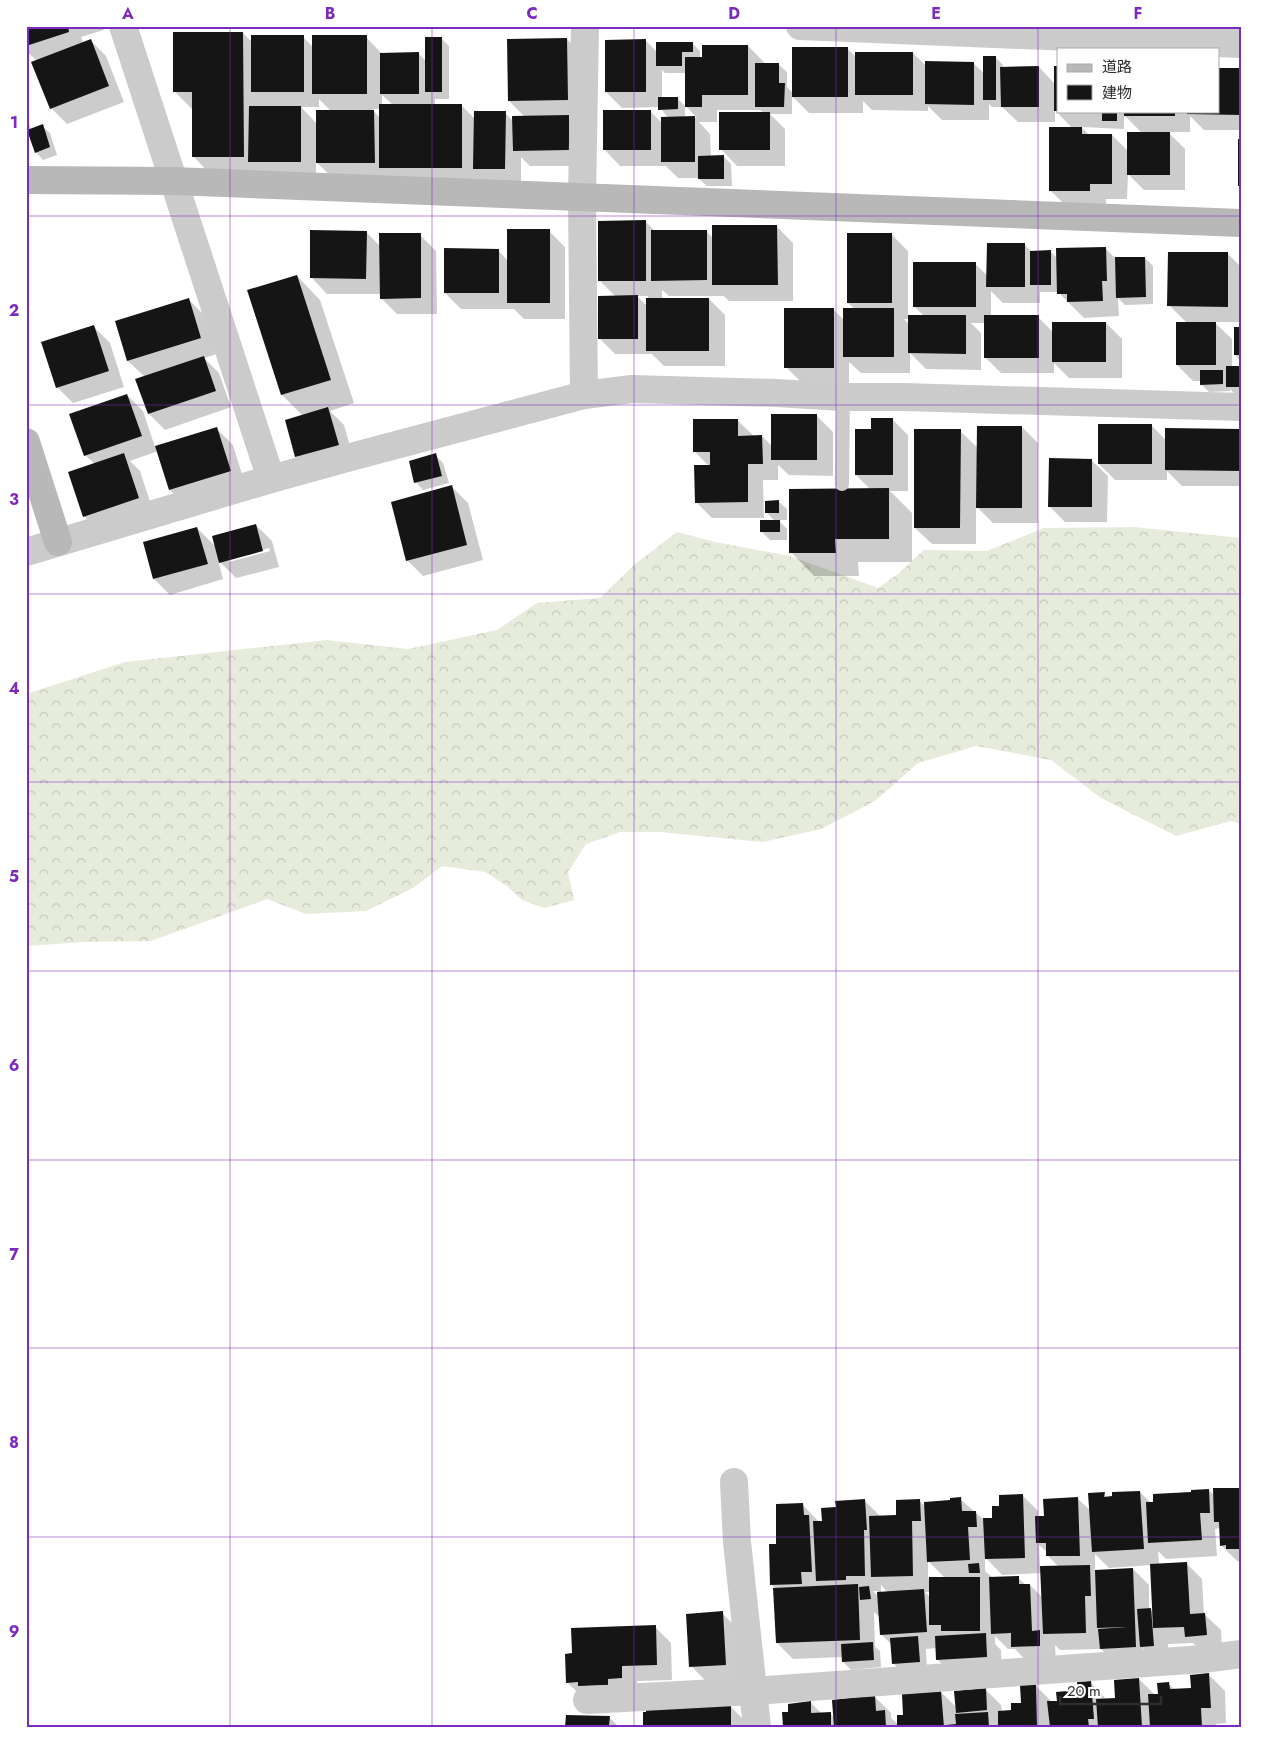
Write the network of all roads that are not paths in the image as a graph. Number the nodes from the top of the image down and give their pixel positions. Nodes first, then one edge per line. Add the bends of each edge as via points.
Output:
1 (123, 26) edge
2 (585, 26) edge
3 (800, 26) edge
4 (1241, 44) edge
5 (26, 180) edge
6 (173, 181) junction
7 (582, 198) junction
8 (1241, 223) edge
9 (584, 395) junction
10 (843, 397) junction
11 (1241, 407) edge
12 (26, 442) edge
13 (271, 479) junction
14 (842, 484) dead end
15 (58, 542) junction
16 (26, 552) edge
17 (734, 1482) dead end
18 (1241, 1654) edge
19 (753, 1691) junction
20 (587, 1700) dead end
21 (757, 1727) edge

1 - 6 street
2 - 7 street
3 - 4 street
5 - 6 street
6 - 7 street
6 - 13 street
7 - 8 street
7 - 9 street
9 - 10 street via 632,389
9 - 13 street
10 - 11 street
10 - 14 lane
12 - 15 street
13 - 15 street
15 - 16 street
17 - 19 street
18 - 19 street
19 - 20 street
19 - 21 street

